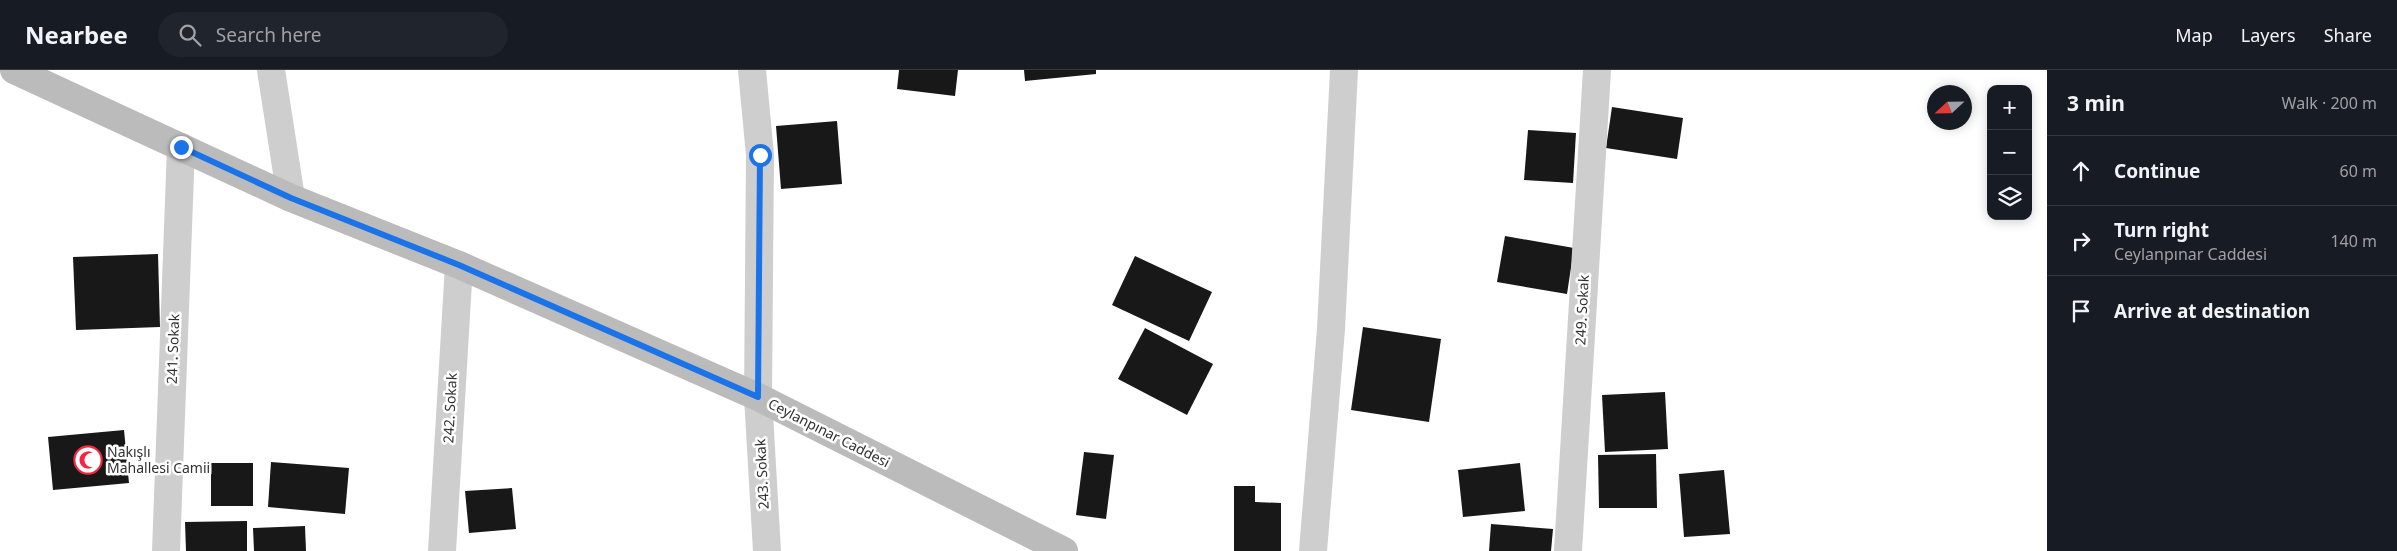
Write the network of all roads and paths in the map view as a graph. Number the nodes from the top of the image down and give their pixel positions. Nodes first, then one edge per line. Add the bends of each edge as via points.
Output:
1 (14, 70) edge
2 (271, 70) edge
3 (752, 70) edge
4 (1344, 70) edge
5 (1597, 70) edge
6 (181, 147) junction
7 (291, 198) junction
8 (459, 265) junction
9 (758, 397) junction
10 (166, 551) edge
11 (442, 551) edge
12 (767, 551) edge
13 (1064, 551) edge
14 (1313, 551) edge
15 (1568, 551) edge

1 - 6 main road, Ceylanpınar Caddesi
2 - 7 street
3 - 9 street, 243. Sokak via 760,155
4 - 14 street via 1331,329
5 - 15 street, 249. Sokak
6 - 7 main road, Ceylanpınar Caddesi
6 - 10 street, 241. Sokak
7 - 8 main road, Ceylanpınar Caddesi
8 - 9 main road, Ceylanpınar Caddesi
8 - 11 street, 242. Sokak
9 - 12 street, 243. Sokak
9 - 13 main road, Ceylanpınar Caddesi

